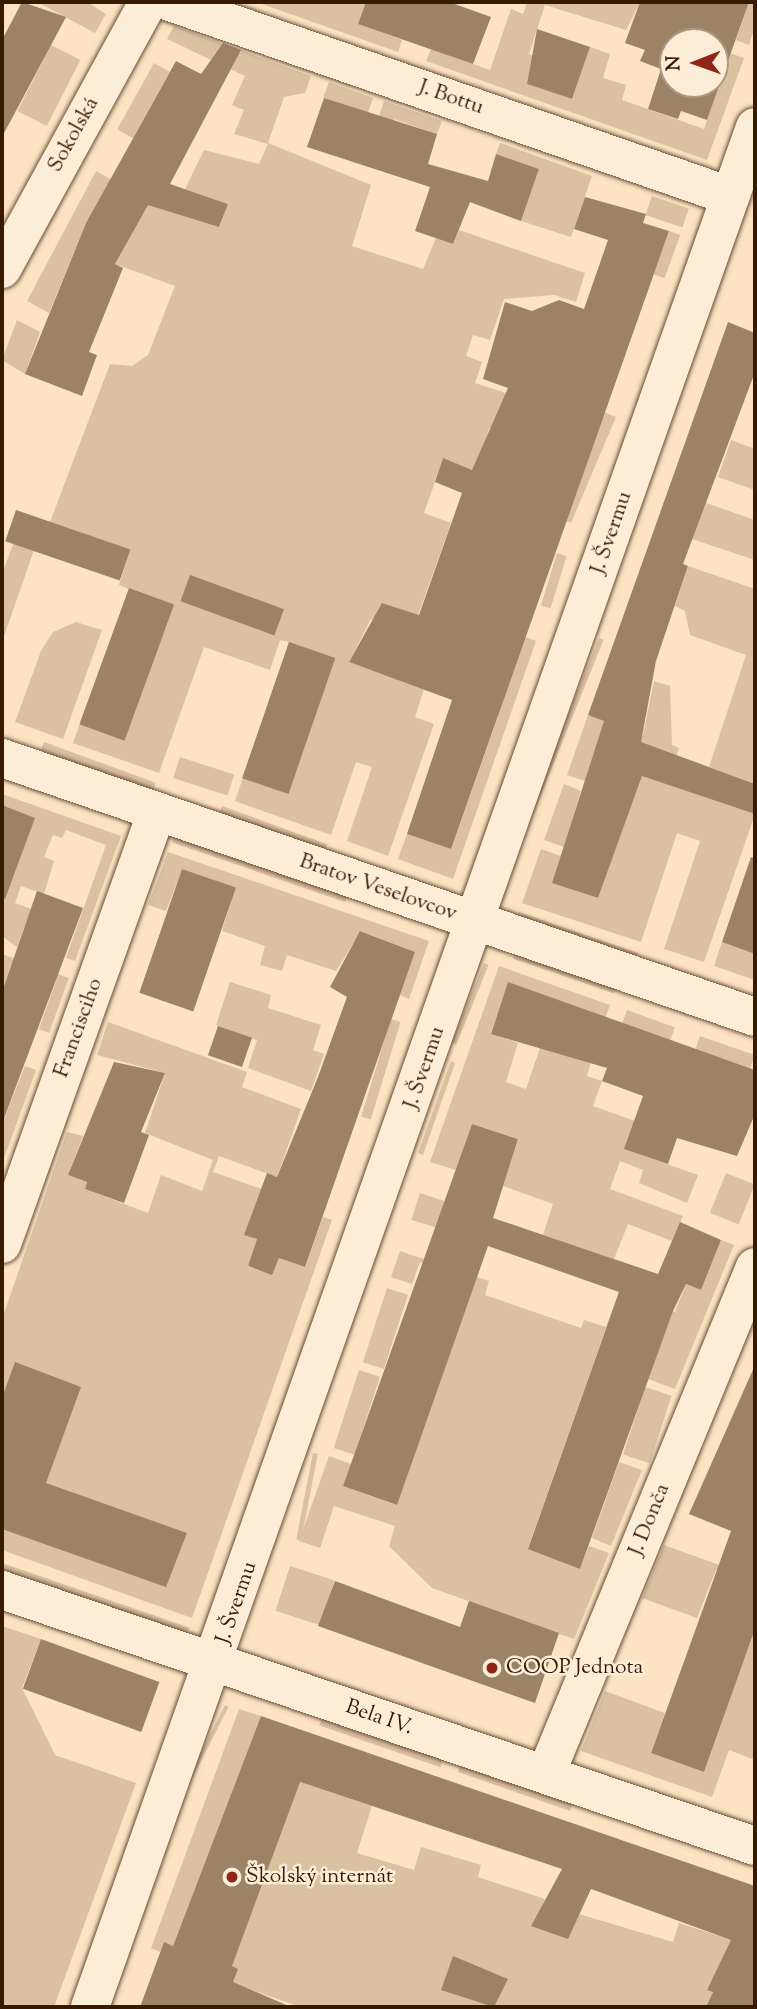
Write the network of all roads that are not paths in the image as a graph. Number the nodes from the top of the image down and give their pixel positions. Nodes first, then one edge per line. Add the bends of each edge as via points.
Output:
1 (148, 2) edge
2 (170, 2) edge
3 (755, 127) edge
4 (730, 196) junction
5 (2, 269) edge
6 (2, 758) edge
7 (157, 812) junction
8 (477, 921) junction
9 (755, 1017) edge
10 (2, 1244) edge
11 (755, 1266) edge
12 (2, 1590) edge
13 (216, 1663) junction
14 (545, 1774) junction
15 (755, 1846) edge
16 (90, 2007) edge

1 - 5 street, Sokolská
2 - 4 street, J. Bottu
3 - 4 street, J. Švermu
4 - 8 street, J. Švermu
6 - 7 street, Bratov Veselovcov
7 - 8 street, Bratov Veselovcov
7 - 10 street, Francisciho
8 - 9 street, Bratov Veselovcov
8 - 13 street, J. Švermu
11 - 14 street, J. Donča
12 - 13 street, Bela IV.
13 - 14 street, Bela IV.
13 - 16 street, J. Švermu
14 - 15 street, Bela IV.

